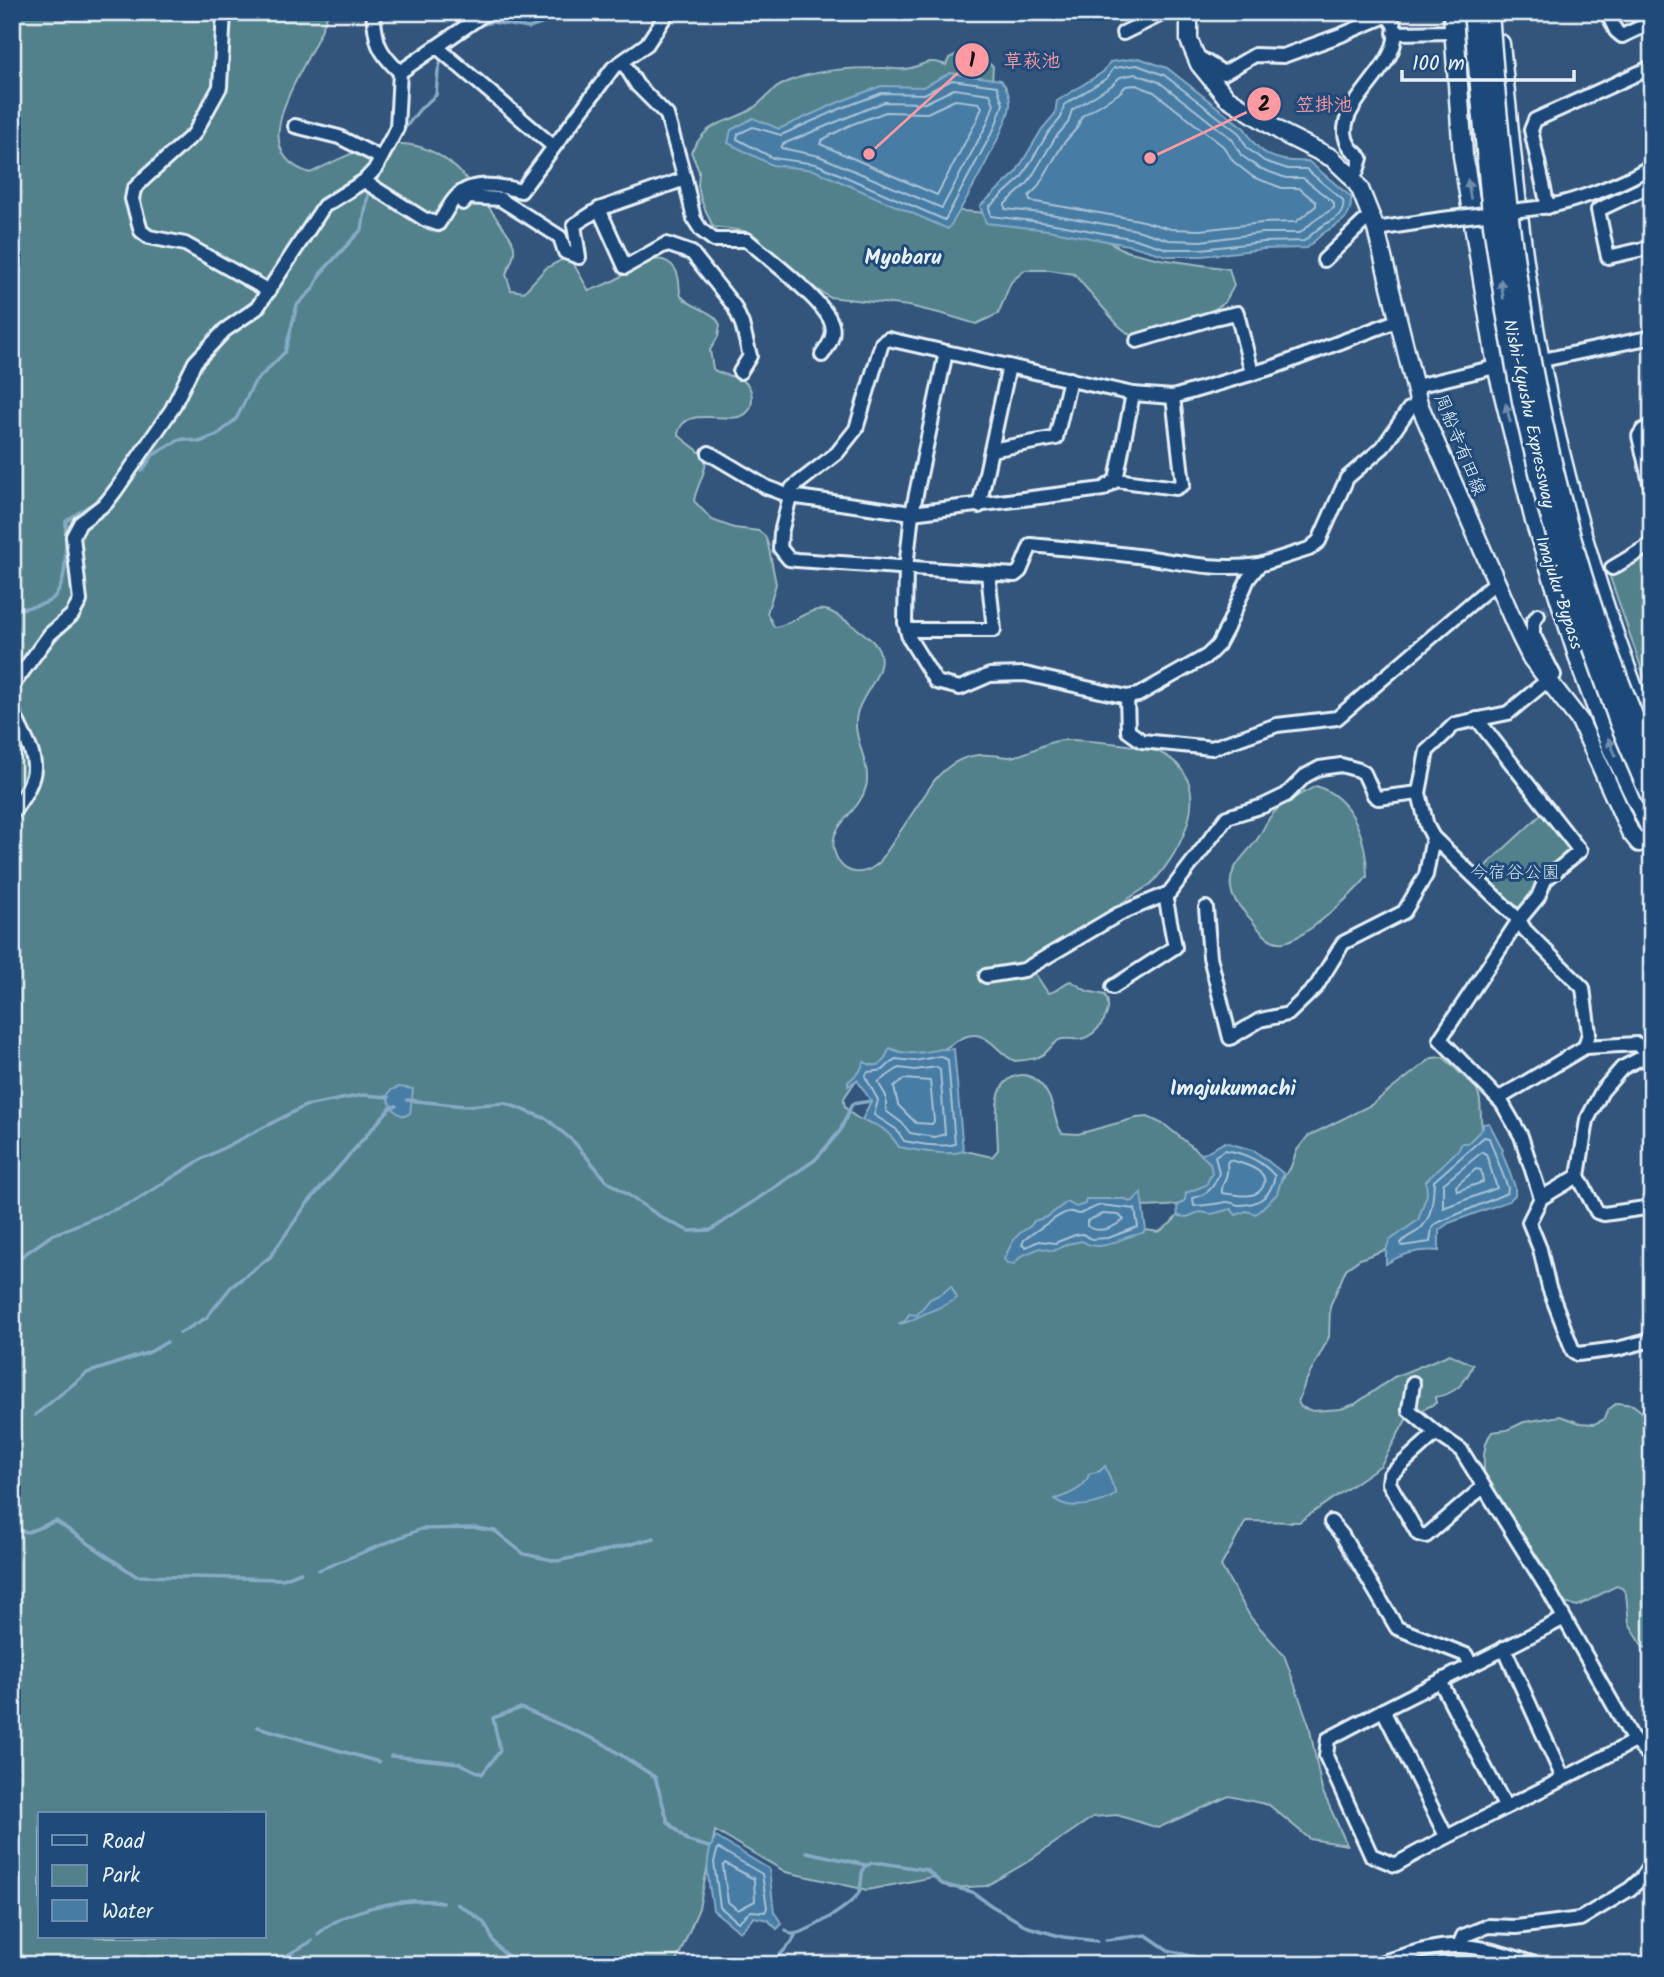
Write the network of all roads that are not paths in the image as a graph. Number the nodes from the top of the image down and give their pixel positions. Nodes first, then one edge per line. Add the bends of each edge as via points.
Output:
1 (224, 12) edge
2 (373, 12) edge
3 (487, 12) edge
4 (668, 12) edge
5 (1166, 12) edge
6 (1189, 12) edge
7 (1453, 12) edge
8 (1473, 12) edge
9 (1489, 12) edge
10 (1496, 12) edge
11 (1607, 12) edge
12 (1385, 14) edge
13 (1652, 22) edge
14 (1455, 32) junction
15 (1123, 33) dead end
16 (1394, 33) junction
17 (437, 47) junction
18 (1195, 55) junction
19 (623, 62) junction
20 (1652, 67) edge
21 (400, 72) junction
22 (295, 126) dead end
23 (553, 146) junction
24 (381, 158) junction
25 (1652, 164) edge
26 (1351, 176) junction
27 (685, 179) junction
28 (364, 181) junction
29 (1652, 182) edge
30 (1542, 207) junction
31 (598, 209) junction
32 (1373, 222) junction
33 (438, 224) junction
34 (1652, 247) edge
35 (1324, 260) dead end
36 (269, 291) junction
37 (1399, 320) junction
38 (1652, 337) edge
39 (1138, 341) dead end
40 (946, 352) junction
41 (822, 355) dead end
42 (1540, 361) junction
43 (1009, 366) junction
44 (1497, 366) junction
45 (740, 372) dead end
46 (1252, 373) junction
47 (1070, 379) junction
48 (1416, 386) junction
49 (1133, 394) junction
50 (1173, 397) junction
51 (1419, 404) junction
52 (1652, 428) edge
53 (991, 450) junction
54 (709, 453) dead end
55 (1115, 480) junction
56 (1652, 491) edge
57 (790, 496) junction
58 (979, 506) junction
59 (912, 513) junction
60 (1652, 544) edge
61 (1259, 565) junction
62 (906, 568) junction
63 (1612, 568) dead end
64 (988, 573) junction
65 (1496, 582) junction
66 (1538, 615) dead end
67 (907, 631) junction
68 (1548, 681) junction
69 (12, 686) edge
70 (1127, 697) junction
71 (12, 710) edge
72 (1477, 719) junction
73 (1652, 738) edge
74 (1652, 761) edge
75 (1419, 793) junction
76 (1652, 800) edge
77 (12, 813) edge
78 (1652, 831) edge
79 (1433, 837) junction
80 (1652, 838) edge
81 (1165, 895) junction
82 (1206, 908) dead end
83 (1519, 920) junction
84 (986, 976) dead end
85 (1113, 987) dead end
86 (1585, 1047) junction
87 (1649, 1056) edge
88 (1498, 1098) junction
89 (1578, 1176) junction
90 (1541, 1198) junction
91 (1652, 1207) edge
92 (1652, 1340) edge
93 (1413, 1383) dead end
94 (1436, 1433) junction
95 (1483, 1487) junction
96 (1331, 1522) dead end
97 (1563, 1619) junction
98 (1504, 1648) junction
99 (1470, 1664) junction
100 (1440, 1681) junction
101 (1383, 1710) junction
102 (1634, 1741) junction
103 (1652, 1758) edge
104 (1563, 1778) junction
105 (1505, 1806) junction
106 (1446, 1836) junction
107 (1652, 1863) edge
108 (1459, 1946) junction
109 (1373, 1965) edge
110 (1538, 1965) edge

1 - 36 street via 220,87 194,134 134,189 132,199 141,231 149,237 185,244
2 - 21 street via 376,43
3 - 17 street
4 - 19 street via 647,44
5 - 15 street
6 - 18 main road, 周船寺有田線 via 1189,40
7 - 14 highway, Imajuku Bypass
76 -> 8 highway, Nishi-Kyushu Expressway, bridge via 1577,602 1525,414 1493,225
9 - 74 highway, Nishi-Kyushu Expressway, bridge via 1508,220 1536,385 1588,595
10 - 42 highway via 1518,219
11 - 13 street via 1622,36
12 - 16 street via 1394,23
12 - 18 street via 1283,56 1255,55 1224,74
14 - 16 street
44 -> 14 highway, Imajuku Bypass via 1463,156
16 - 26 street via 1389,57 1359,97 1345,126 1349,145 1361,159
17 - 21 street
17 - 23 street
18 - 26 main road, 周船寺有田線 via 1226,97 1332,158
19 - 23 street via 613,68
19 - 27 street via 637,85 667,115
20 - 30 street via 1535,120 1531,130
21 - 24 street via 397,128
22 - 24 street via 339,137
23 - 33 street via 521,191 495,185 466,191 457,196
24 - 28 street
25 - 30 street via 1563,205
26 - 32 main road, 周船寺有田線
27 - 31 street
27 - 41 street via 701,230 713,240 747,240 829,314 832,341
28 - 33 street
28 - 36 street via 324,206
29 - 34 street via 1598,210 1608,257
30 - 32 street, bridge
31 - 33 street via 574,225 579,257 565,252 560,237 500,199 468,197 443,226
31 - 45 street via 625,267 666,244 692,253 743,324 750,356
32 - 35 street
32 - 37 main road, 周船寺有田線
36 - 69 street via 257,308 225,330 195,362 172,409 116,490 80,523 73,536 80,601
37 - 46 street
37 - 48 main road, 周船寺有田線
38 - 42 street
39 - 46 street via 1237,313
40 - 43 street
40 - 57 street via 888,339 882,343 856,429 837,453 792,488
40 - 59 street
42 - 44 street
42 - 73 highway via 1589,563
43 - 47 street
43 - 53 street
44 - 48 street
78 -> 44 highway, Imajuku Bypass via 1611,746 1583,671 1535,521
46 - 50 street
47 - 49 street
47 - 53 street via 1056,438
48 - 51 main road, 周船寺有田線
49 - 50 street
49 - 55 street
50 - 55 street via 1183,485 1176,488
51 - 61 street via 1409,409 1382,447 1346,478 1319,541 1309,550
51 - 65 main road, 周船寺有田線
52 - 56 street via 1639,436
53 - 58 street
54 - 57 street
55 - 58 street via 1103,489
57 - 59 street
57 - 62 street via 780,548 789,559
58 - 59 street
59 - 62 street
60 - 63 street
61 - 64 street via 1200,566 1031,545 1014,575
61 - 70 street via 1207,656
62 - 64 street
62 - 67 street
64 - 67 street via 994,630
65 - 68 main road, 周船寺有田線 via 1531,658
65 - 70 street via 1336,718 1277,725 1212,748 1142,741 1128,731
66 - 68 street via 1533,635 1554,675
67 - 70 street via 936,682 960,688 990,675 1025,674
68 - 72 street via 1508,713
68 - 80 main road, 周船寺有田線 via 1580,721 1630,832 1639,844
71 - 77 street via 34,757 35,772
72 - 75 street via 1455,724 1427,751
72 - 83 street via 1580,851 1545,880
75 - 79 street
75 - 81 street via 1378,798 1359,770 1341,765 1320,768 1286,795 1227,817
79 - 82 street via 1426,875 1404,912 1343,943 1316,986 1288,1014 1260,1020 1230,1038 1210,957
79 - 83 street
81 - 84 street via 1119,914 1024,970
81 - 85 street via 1175,947
83 - 86 street via 1583,988 1590,1033
83 - 88 street via 1440,1040
86 - 87 street via 1637,1044
86 - 88 street
87 - 89 street via 1622,1068 1602,1091 1587,1120
88 - 90 street via 1521,1136
89 - 90 street
89 - 91 street via 1597,1212
90 - 92 street via 1530,1222 1573,1351 1617,1349
93 - 94 street via 1409,1410
94 - 95 street via 1461,1450
94 - 95 street via 1390,1475 1389,1483 1418,1534 1426,1536
95 - 97 street
96 - 99 street via 1397,1628 1466,1655
97 - 98 street
97 - 102 street
98 - 99 street
98 - 104 street
99 - 100 street
100 - 101 street
100 - 105 street
101 - 106 street
101 - 106 street via 1328,1739 1326,1756 1371,1855 1395,1865
102 - 103 street
102 - 104 street
104 - 105 street
105 - 106 street
107 - 108 street via 1630,1889 1580,1919 1488,1926 1462,1936
108 - 109 street
108 - 110 street

